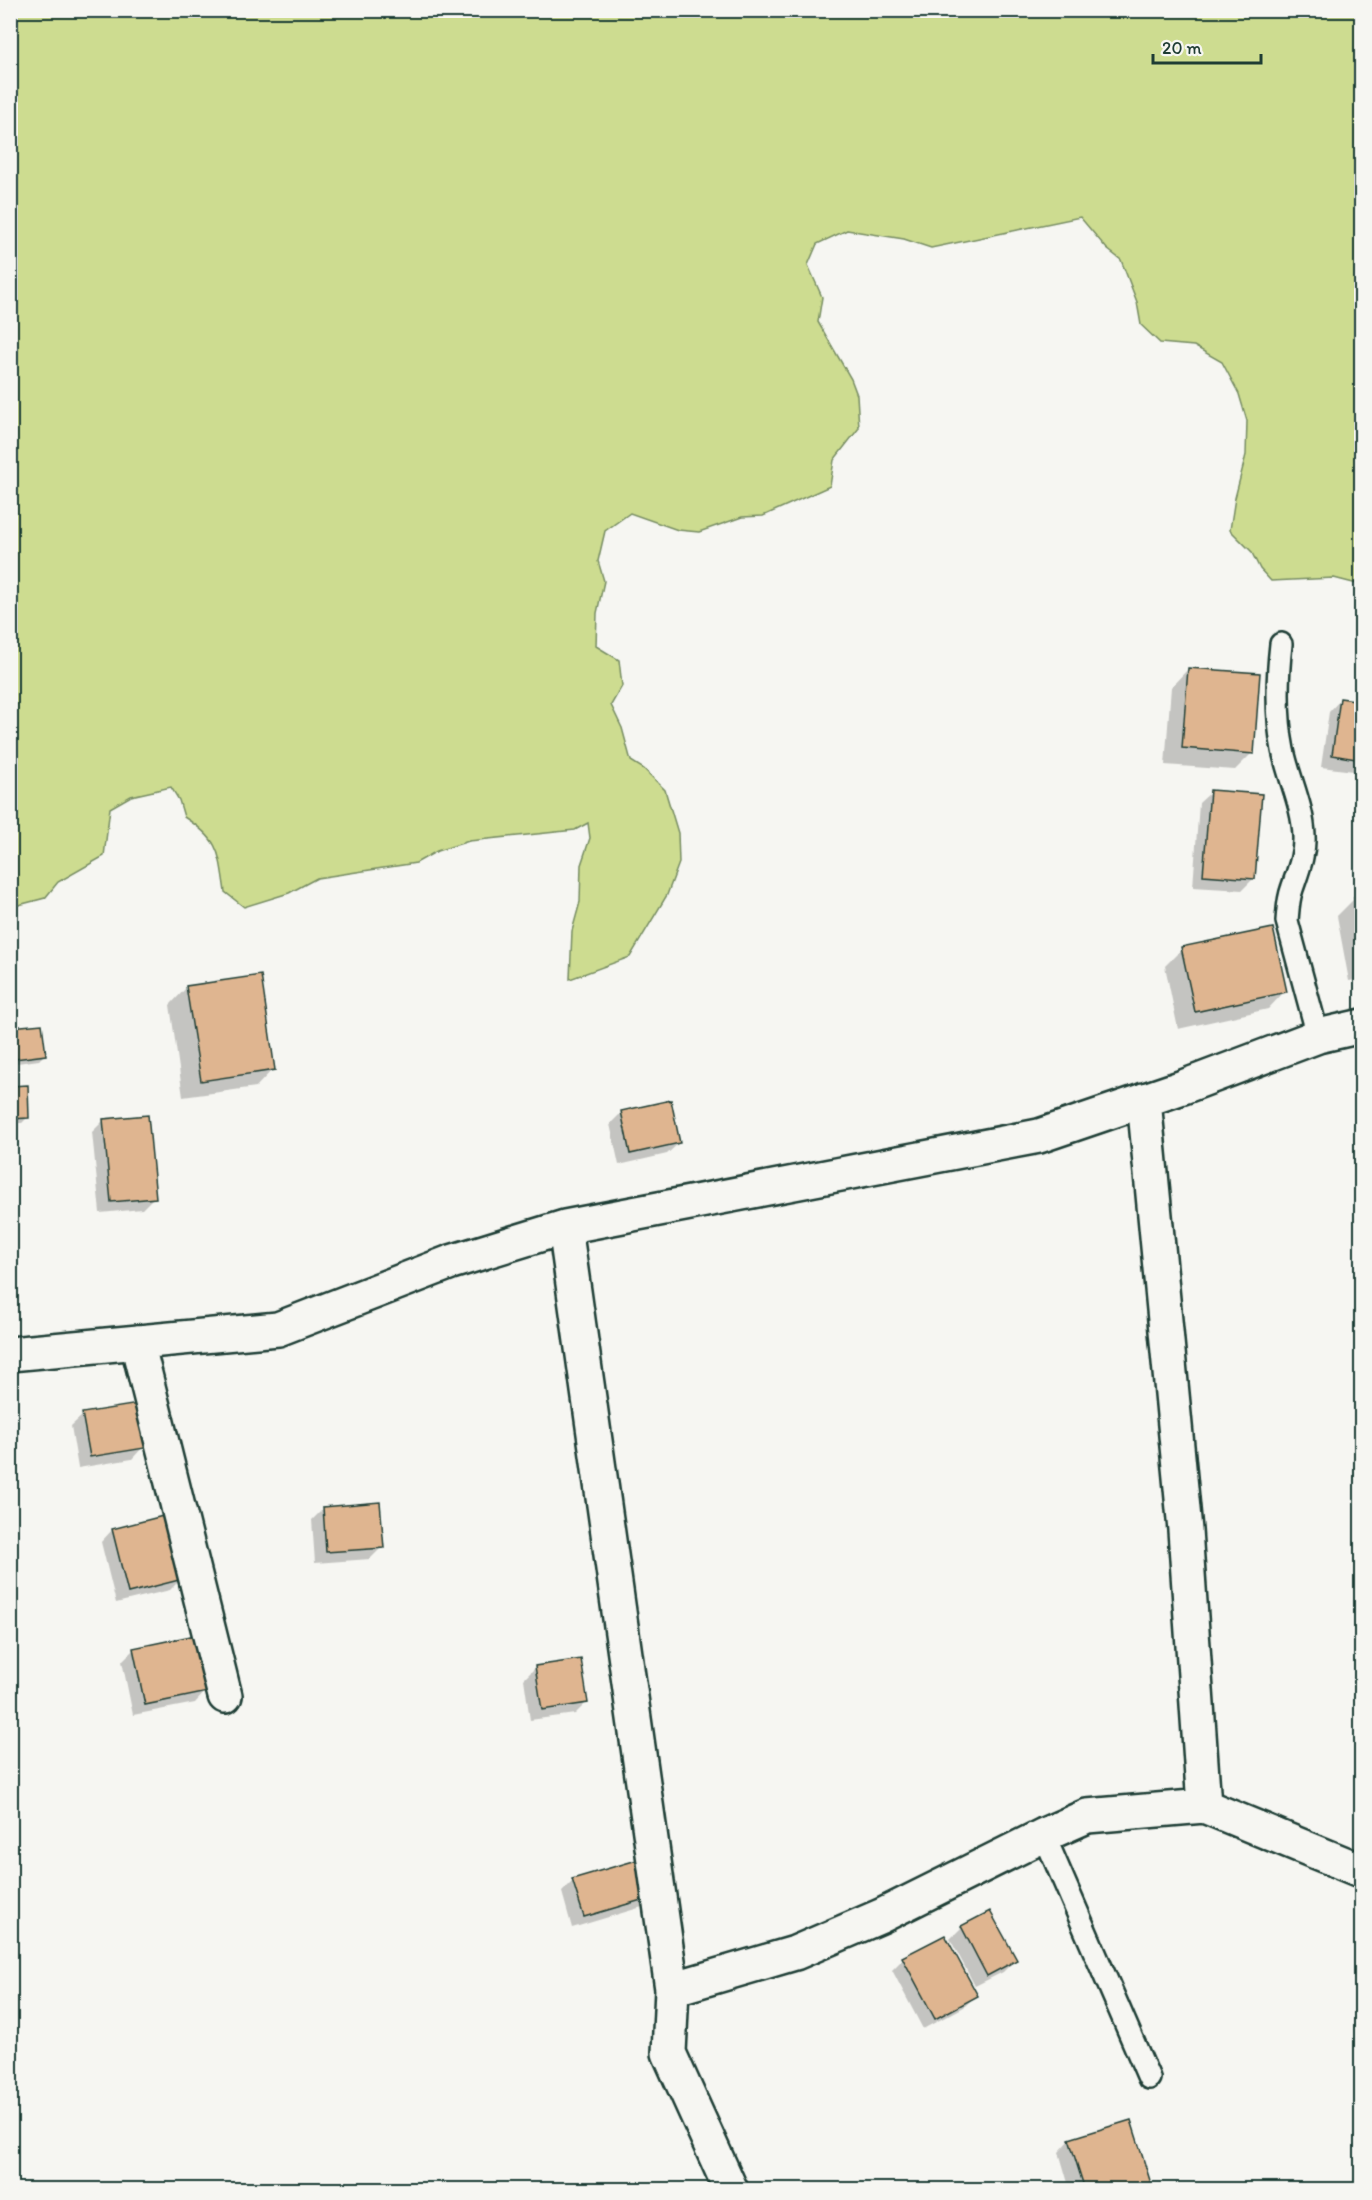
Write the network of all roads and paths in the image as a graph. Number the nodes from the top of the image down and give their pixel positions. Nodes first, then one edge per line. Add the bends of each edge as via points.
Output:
1 (1281, 644) dead end
2 (1362, 1026) edge
3 (1318, 1036) junction
4 (1144, 1100) junction
5 (565, 1227) junction
6 (137, 1342) junction
7 (10, 1354) edge
8 (225, 1696) dead end
9 (1204, 1806) junction
10 (1044, 1835) junction
11 (1362, 1871) edge
12 (672, 1989) junction
13 (1149, 2078) dead end
14 (731, 2190) edge

1 - 3 lane via 1278,715 1283,750 1303,817 1304,838 1287,921
2 - 3 street
3 - 4 street
4 - 5 street via 1040,1137
4 - 9 street via 1185,1530
5 - 6 street via 452,1263 278,1329
5 - 12 street
6 - 7 street
6 - 8 street
9 - 10 street via 1087,1816
9 - 11 street
10 - 12 street via 881,1916 795,1953
10 - 13 lane
12 - 14 street via 669,2053

